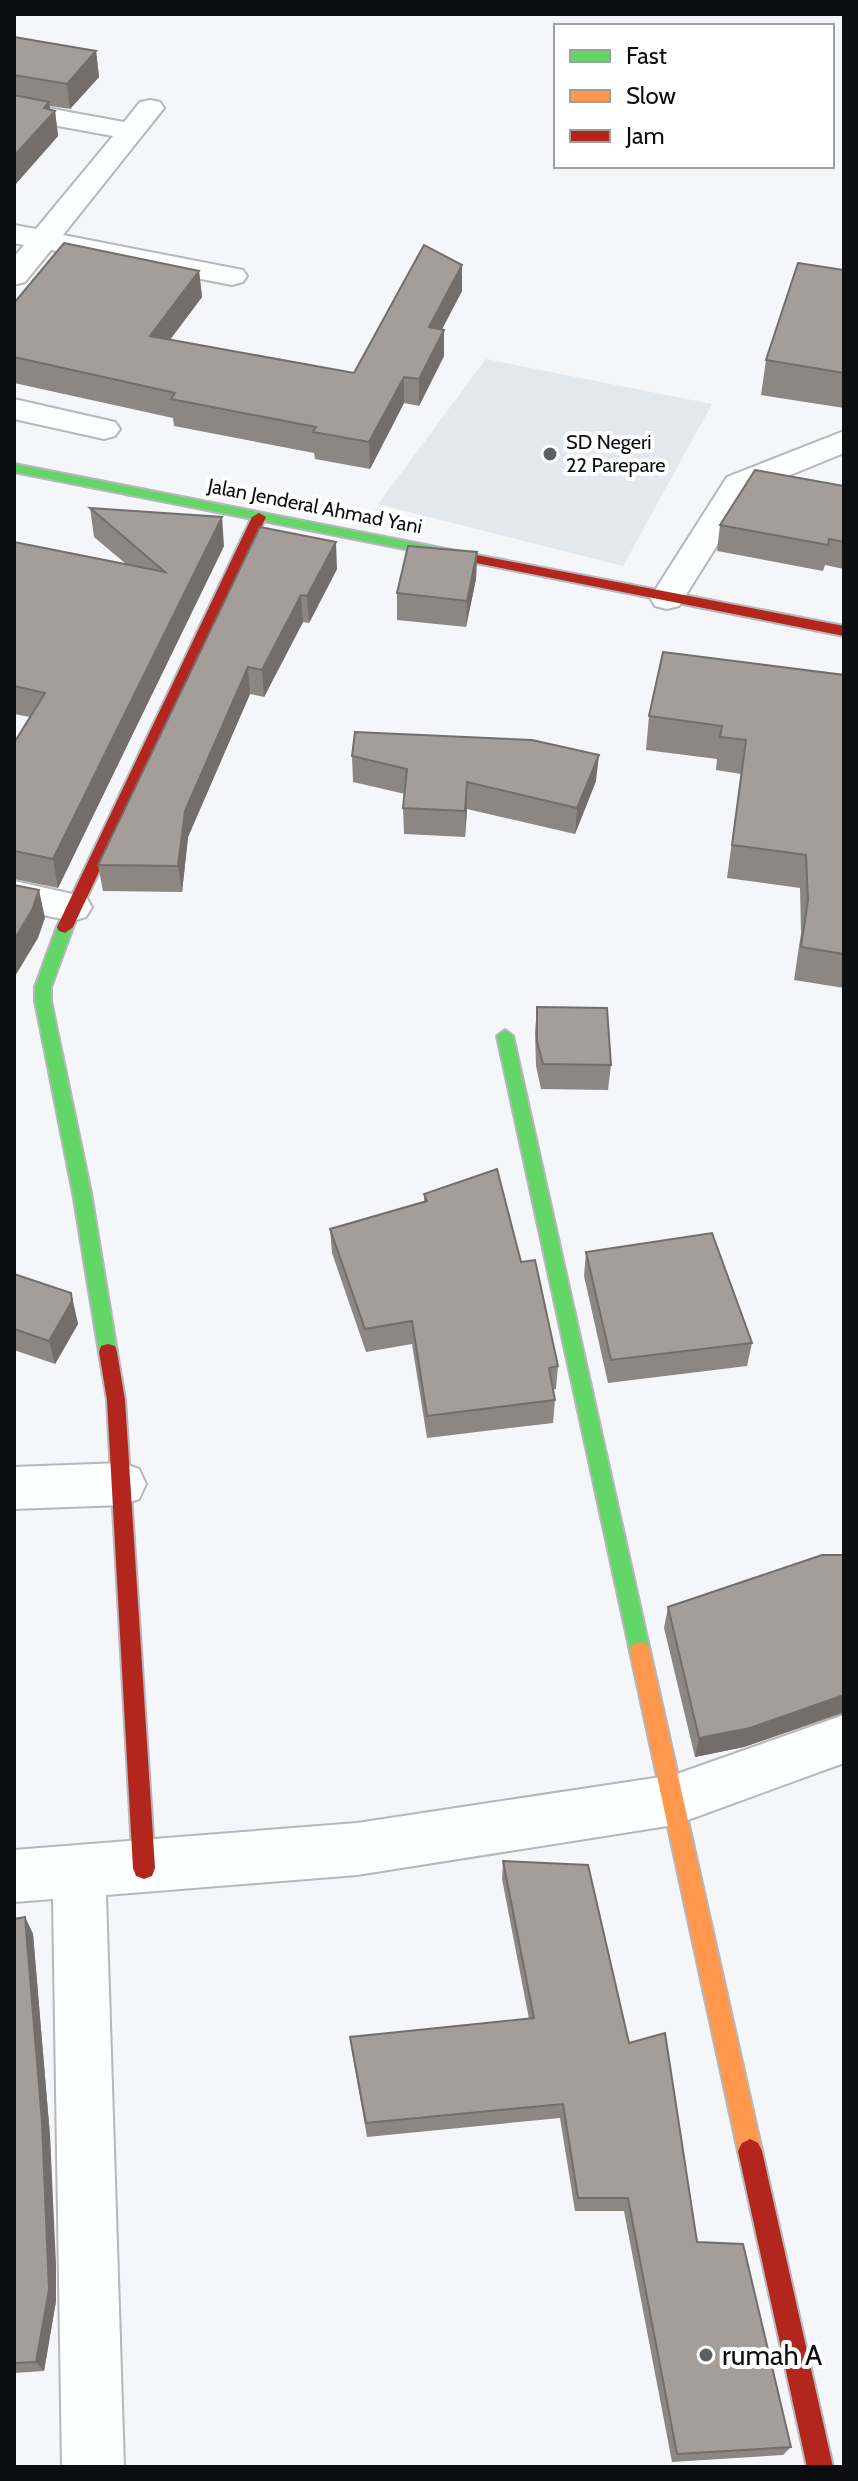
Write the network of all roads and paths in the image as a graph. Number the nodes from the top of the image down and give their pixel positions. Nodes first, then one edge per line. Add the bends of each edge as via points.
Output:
1 (150, 108) dead end
2 (14, 110) edge
3 (131, 131) junction
4 (14, 234) edge
5 (44, 239) junction
6 (14, 276) edge
7 (232, 276) dead end
8 (14, 409) edge
9 (104, 429) dead end
10 (844, 441) edge
11 (14, 468) edge
12 (259, 517) junction
13 (667, 598) junction
14 (844, 631) edge
15 (14, 895) edge
16 (72, 907) junction
17 (505, 1036) dead end
18 (122, 1484) junction
19 (14, 1488) edge
20 (844, 1739) edge
21 (674, 1800) junction
22 (144, 1868) junction
23 (79, 1871) junction
24 (14, 1876) edge
25 (821, 2462) edge
26 (93, 2467) edge

1 - 3 street
2 - 3 street
3 - 5 street
4 - 5 street
5 - 6 street
5 - 7 street
8 - 9 street
10 - 13 street via 739,484
11 - 12 main road, Jalan Jenderal Ahmad Yani
12 - 13 main road, Jalan Jenderal Ahmad Yani
12 - 16 main road
13 - 14 main road, Jalan Jenderal Ahmad Yani
15 - 16 street
16 - 18 main road via 43,987 43,1001 111,1369
17 - 21 main road
18 - 19 street
18 - 22 main road
20 - 21 street
21 - 22 street via 357,1849
21 - 25 main road
22 - 23 street
23 - 24 street
23 - 26 street

